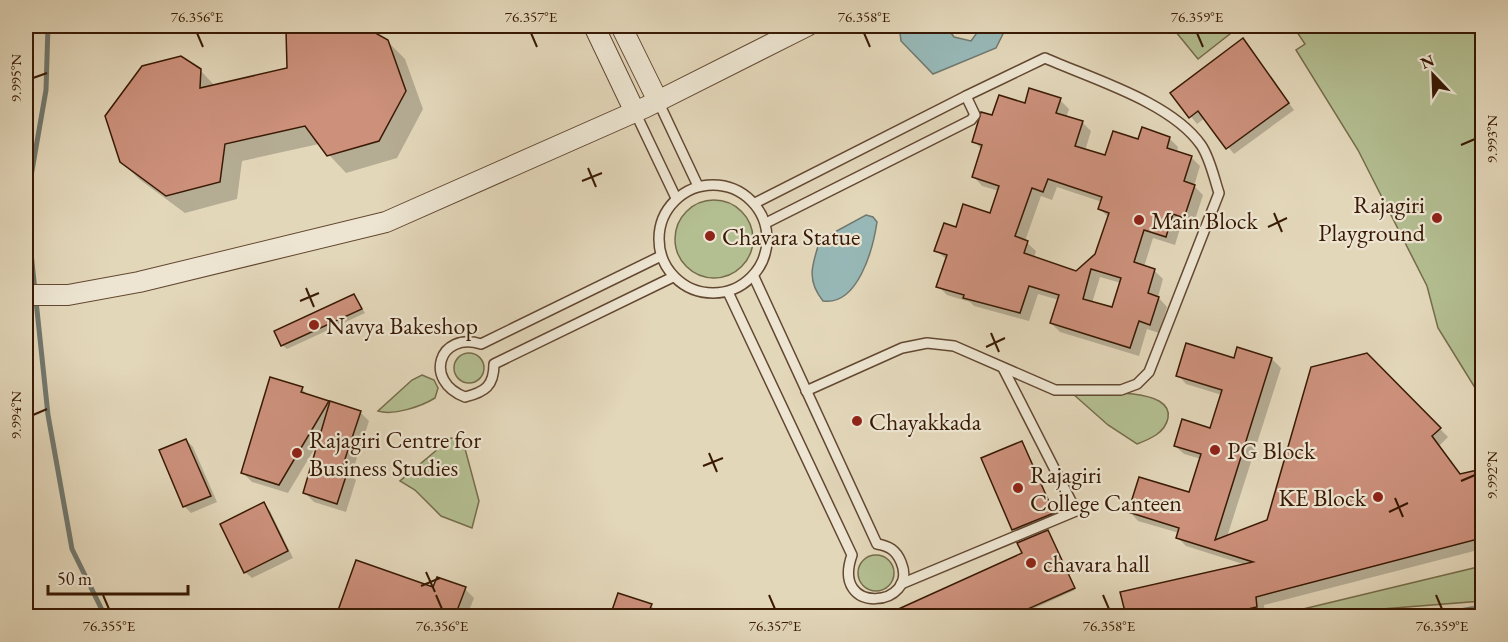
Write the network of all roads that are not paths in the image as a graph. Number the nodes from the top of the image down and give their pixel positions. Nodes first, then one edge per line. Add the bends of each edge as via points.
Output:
1 (594, 26) edge
2 (621, 26) edge
3 (807, 26) edge
4 (966, 96) junction
5 (658, 101) junction
6 (635, 112) junction
7 (698, 186) junction
8 (676, 198) junction
9 (755, 203) junction
10 (766, 223) junction
11 (661, 256) junction
12 (673, 277) junction
13 (754, 277) junction
14 (729, 292) junction
15 (26, 295) edge
16 (1003, 368) junction
17 (806, 391) junction
18 (901, 584) junction

1 - 6 street
2 - 5 street
3 - 5 street
4 - 9 lane
4 - 10 lane via 975,115 971,120
4 - 16 lane via 1045,58 1154,106 1182,126 1202,146 1219,193 1149,372 1137,384 1120,390 1055,390
5 - 6 street
5 - 7 lane
6 - 8 lane
6 - 15 street via 386,222 139,282 68,295
7 - 8 lane
7 - 9 lane via 734,188
8 - 11 lane via 659,231
9 - 10 lane
10 - 13 lane via 768,247
11 - 12 lane
11 - 12 lane via 481,344 470,340 446,350 440,370 446,385 465,397 481,393 494,376 494,364
12 - 14 lane via 693,291 714,295
13 - 14 lane
13 - 17 lane
14 - 18 lane via 852,555 849,583 860,595 875,600 890,596
16 - 17 lane via 954,346 927,343 902,348
16 - 18 lane via 1076,511
17 - 18 lane via 877,544 898,554 904,568

